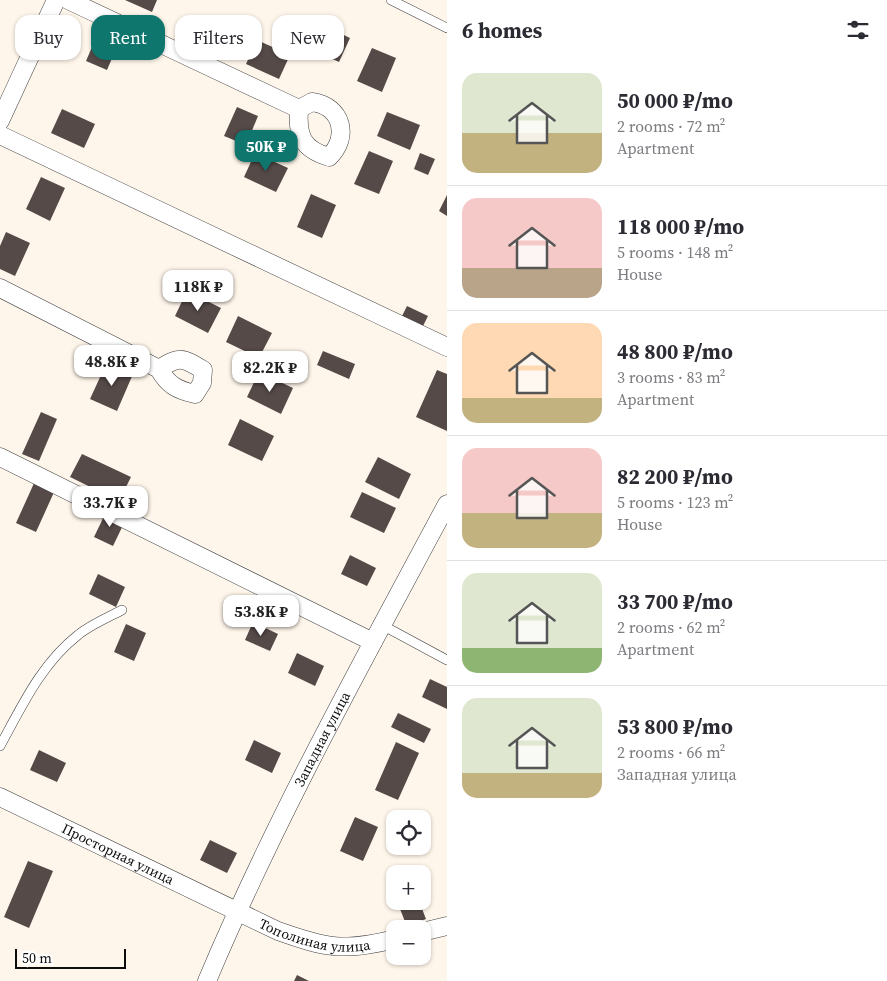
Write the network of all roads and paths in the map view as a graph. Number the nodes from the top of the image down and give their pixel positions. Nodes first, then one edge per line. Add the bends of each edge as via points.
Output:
1 (56, 0) edge
2 (68, 0) edge
3 (391, 0) edge
4 (446, 24) edge
5 (298, 109) dead end
6 (0, 121) edge
7 (0, 136) edge
8 (0, 288) edge
9 (447, 348) edge
10 (159, 369) dead end
11 (0, 456) edge
12 (447, 504) edge
13 (122, 610) dead end
14 (382, 625) junction
15 (373, 642) junction
16 (447, 660) edge
17 (0, 746) edge
18 (0, 797) edge
19 (237, 911) junction
20 (447, 926) edge
21 (431, 930) edge
22 (386, 941) edge
23 (207, 981) edge

1 - 6 street
2 - 5 street
3 - 4 lane
7 - 9 street
8 - 10 street
11 - 15 street
12 - 14 street, Западная улица
13 - 17 lane via 80,634 60,651 34,683
14 - 15 street, Западная улица
14 - 16 lane
15 - 19 street, Западная улица
18 - 19 street, Просторная улица
19 - 22 street, Тополиная улица via 278,931 321,945 350,948
19 - 23 street, Западная улица
20 - 21 street

